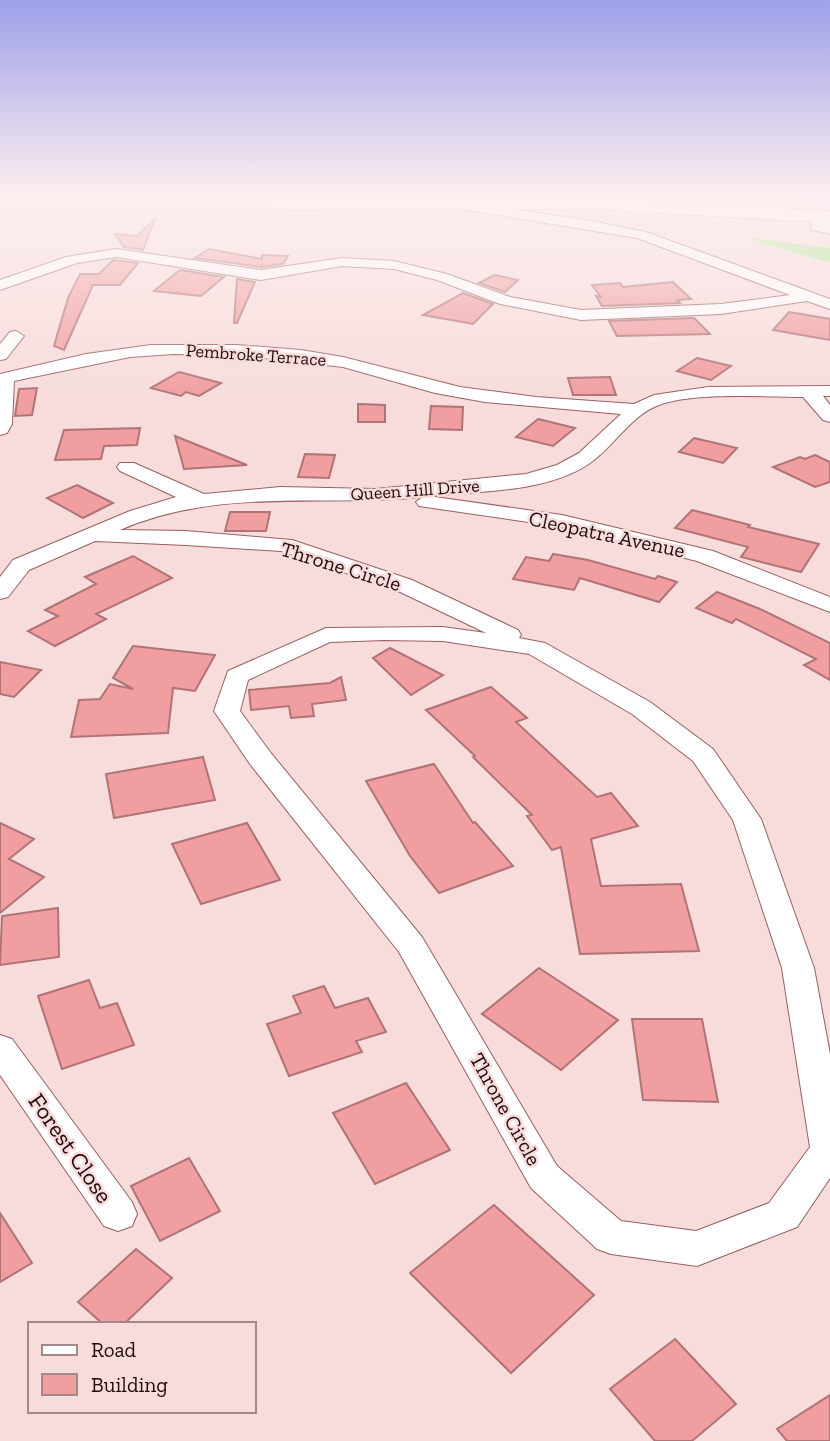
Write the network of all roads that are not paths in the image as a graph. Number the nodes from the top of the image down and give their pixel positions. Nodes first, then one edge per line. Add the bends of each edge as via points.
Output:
1 (60, 264) edge
2 (197, 264) edge
3 (328, 264) edge
4 (381, 264) edge
5 (721, 264) edge
6 (0, 285) edge
7 (807, 296) junction
8 (830, 304) edge
9 (16, 336) dead end
10 (0, 355) edge
11 (3, 378) edge
12 (808, 391) junction
13 (830, 391) edge
14 (637, 410) junction
15 (830, 416) edge
16 (0, 429) edge
17 (127, 467) dead end
18 (376, 495) junction
19 (198, 499) junction
20 (91, 536) junction
21 (0, 592) edge
22 (830, 604) edge
23 (536, 648) junction
24 (0, 1048) edge
25 (118, 1214) dead end

1 - 6 street
2 - 3 street via 261,275
4 - 7 street via 442,277 506,301 581,314 721,309
5 - 7 street
7 - 8 street
9 - 10 street
11 - 14 street, Pembroke Terrace via 133,352 238,351 345,363 436,388
11 - 16 street
12 - 13 street, Queen Hill Drive
12 - 14 street, Queen Hill Drive via 677,395
12 - 15 street
14 - 18 street, Queen Hill Drive via 586,457 552,473 528,480
17 - 19 street
18 - 19 street, Queen Hill Drive via 280,493
18 - 22 street, Cleopatra Avenue via 562,521 705,556
19 - 20 street, Queen Hill Drive via 137,515
20 - 21 street, Queen Hill Drive via 21,565
20 - 23 street, Throne Circle via 284,545 404,585
23 - 23 street, Throne Circle via 641,708 703,755 747,819 798,968 829,1150 783,1215 697,1249 611,1237 544,1177 411,945 227,711 237,676 326,635 443,634
24 - 25 street, Forest Close

